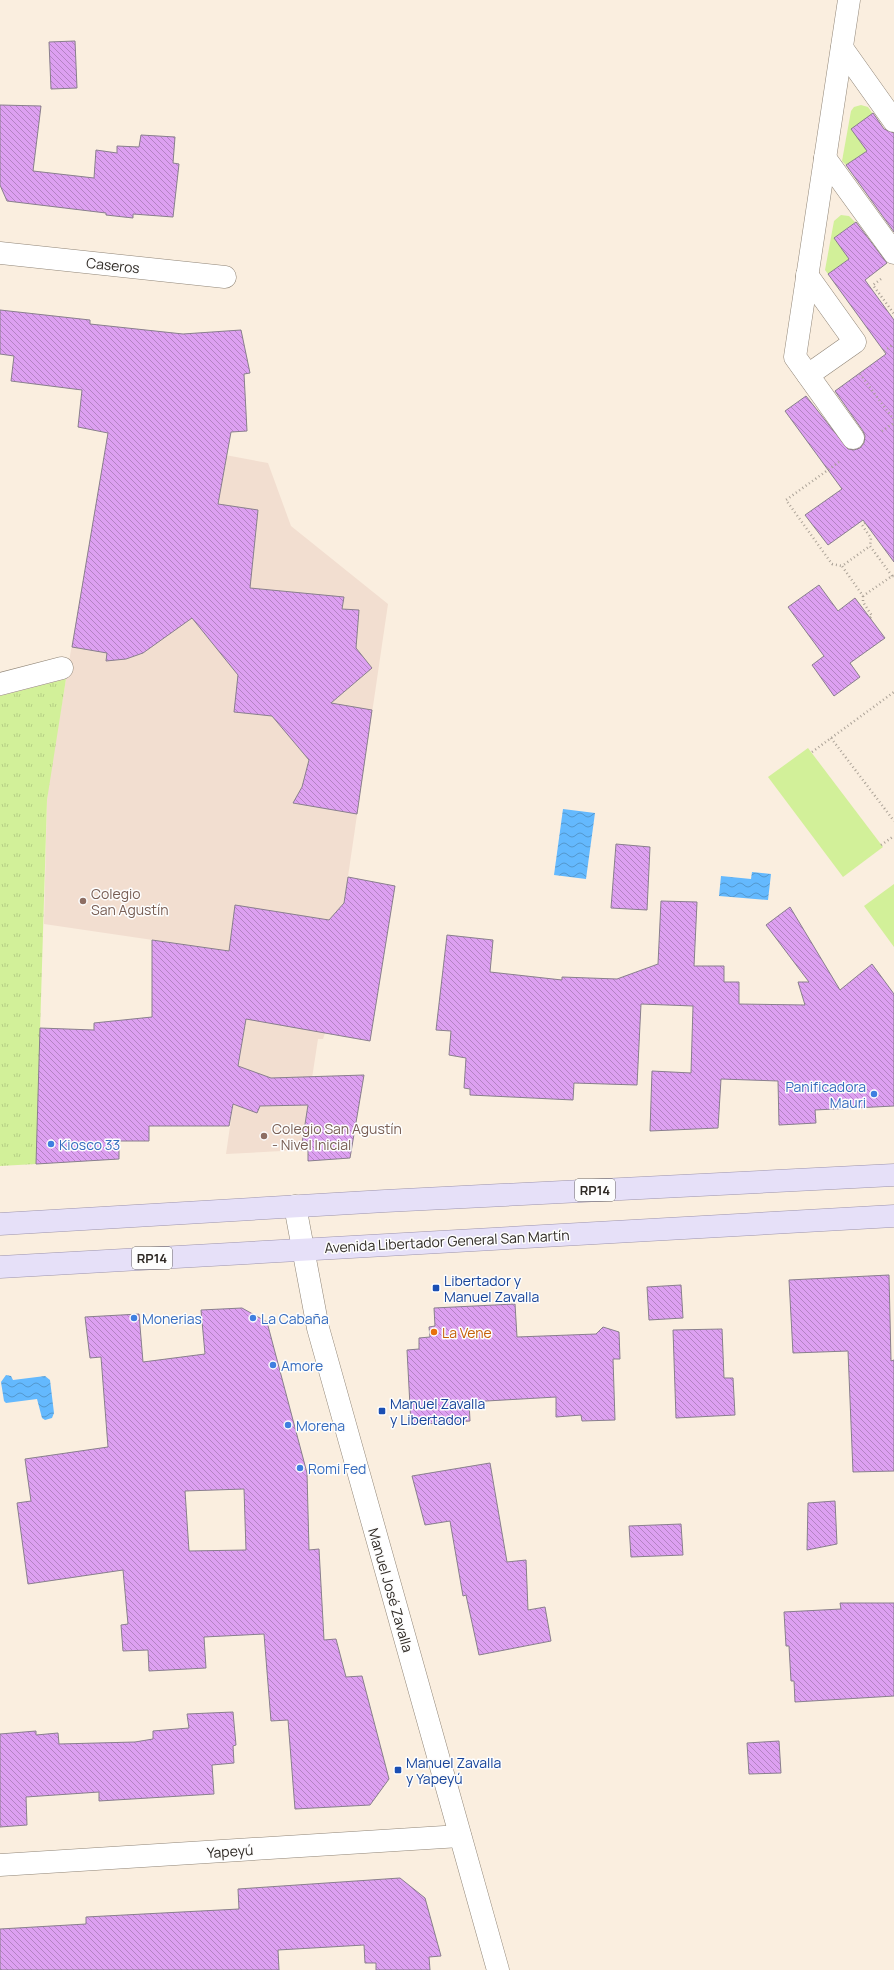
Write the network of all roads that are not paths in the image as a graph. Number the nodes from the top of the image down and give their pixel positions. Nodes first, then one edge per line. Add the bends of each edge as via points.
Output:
1 (849, 0) edge
2 (842, 48) junction
3 (894, 121) edge
4 (825, 158) junction
5 (0, 253) edge
6 (894, 253) edge
7 (807, 275) junction
8 (225, 277) dead end
9 (808, 375) junction
10 (853, 438) dead end
11 (62, 668) dead end
12 (0, 684) edge
13 (894, 1175) edge
14 (295, 1206) junction
15 (894, 1216) edge
16 (0, 1224) edge
17 (303, 1249) junction
18 (0, 1267) edge
19 (460, 1836) junction
20 (0, 1865) edge
21 (498, 1970) edge

1 - 2 street
2 - 3 street
2 - 4 street
4 - 6 street
4 - 7 street
5 - 8 street, Caseros
7 - 9 street via 795,357
7 - 9 street via 855,342
9 - 10 street
11 - 12 street
13 - 14 main road, RP14
14 - 16 main road, RP14
14 - 17 street, Manuel José Zavalla
15 - 17 main road, Avenida Libertador General San Martín / RP14
17 - 18 main road, Avenida Libertador General San Martín / RP14
17 - 19 street, Manuel José Zavalla via 318,1328
19 - 20 street, Yapeyú
19 - 21 street, Manuel José Zavalla

